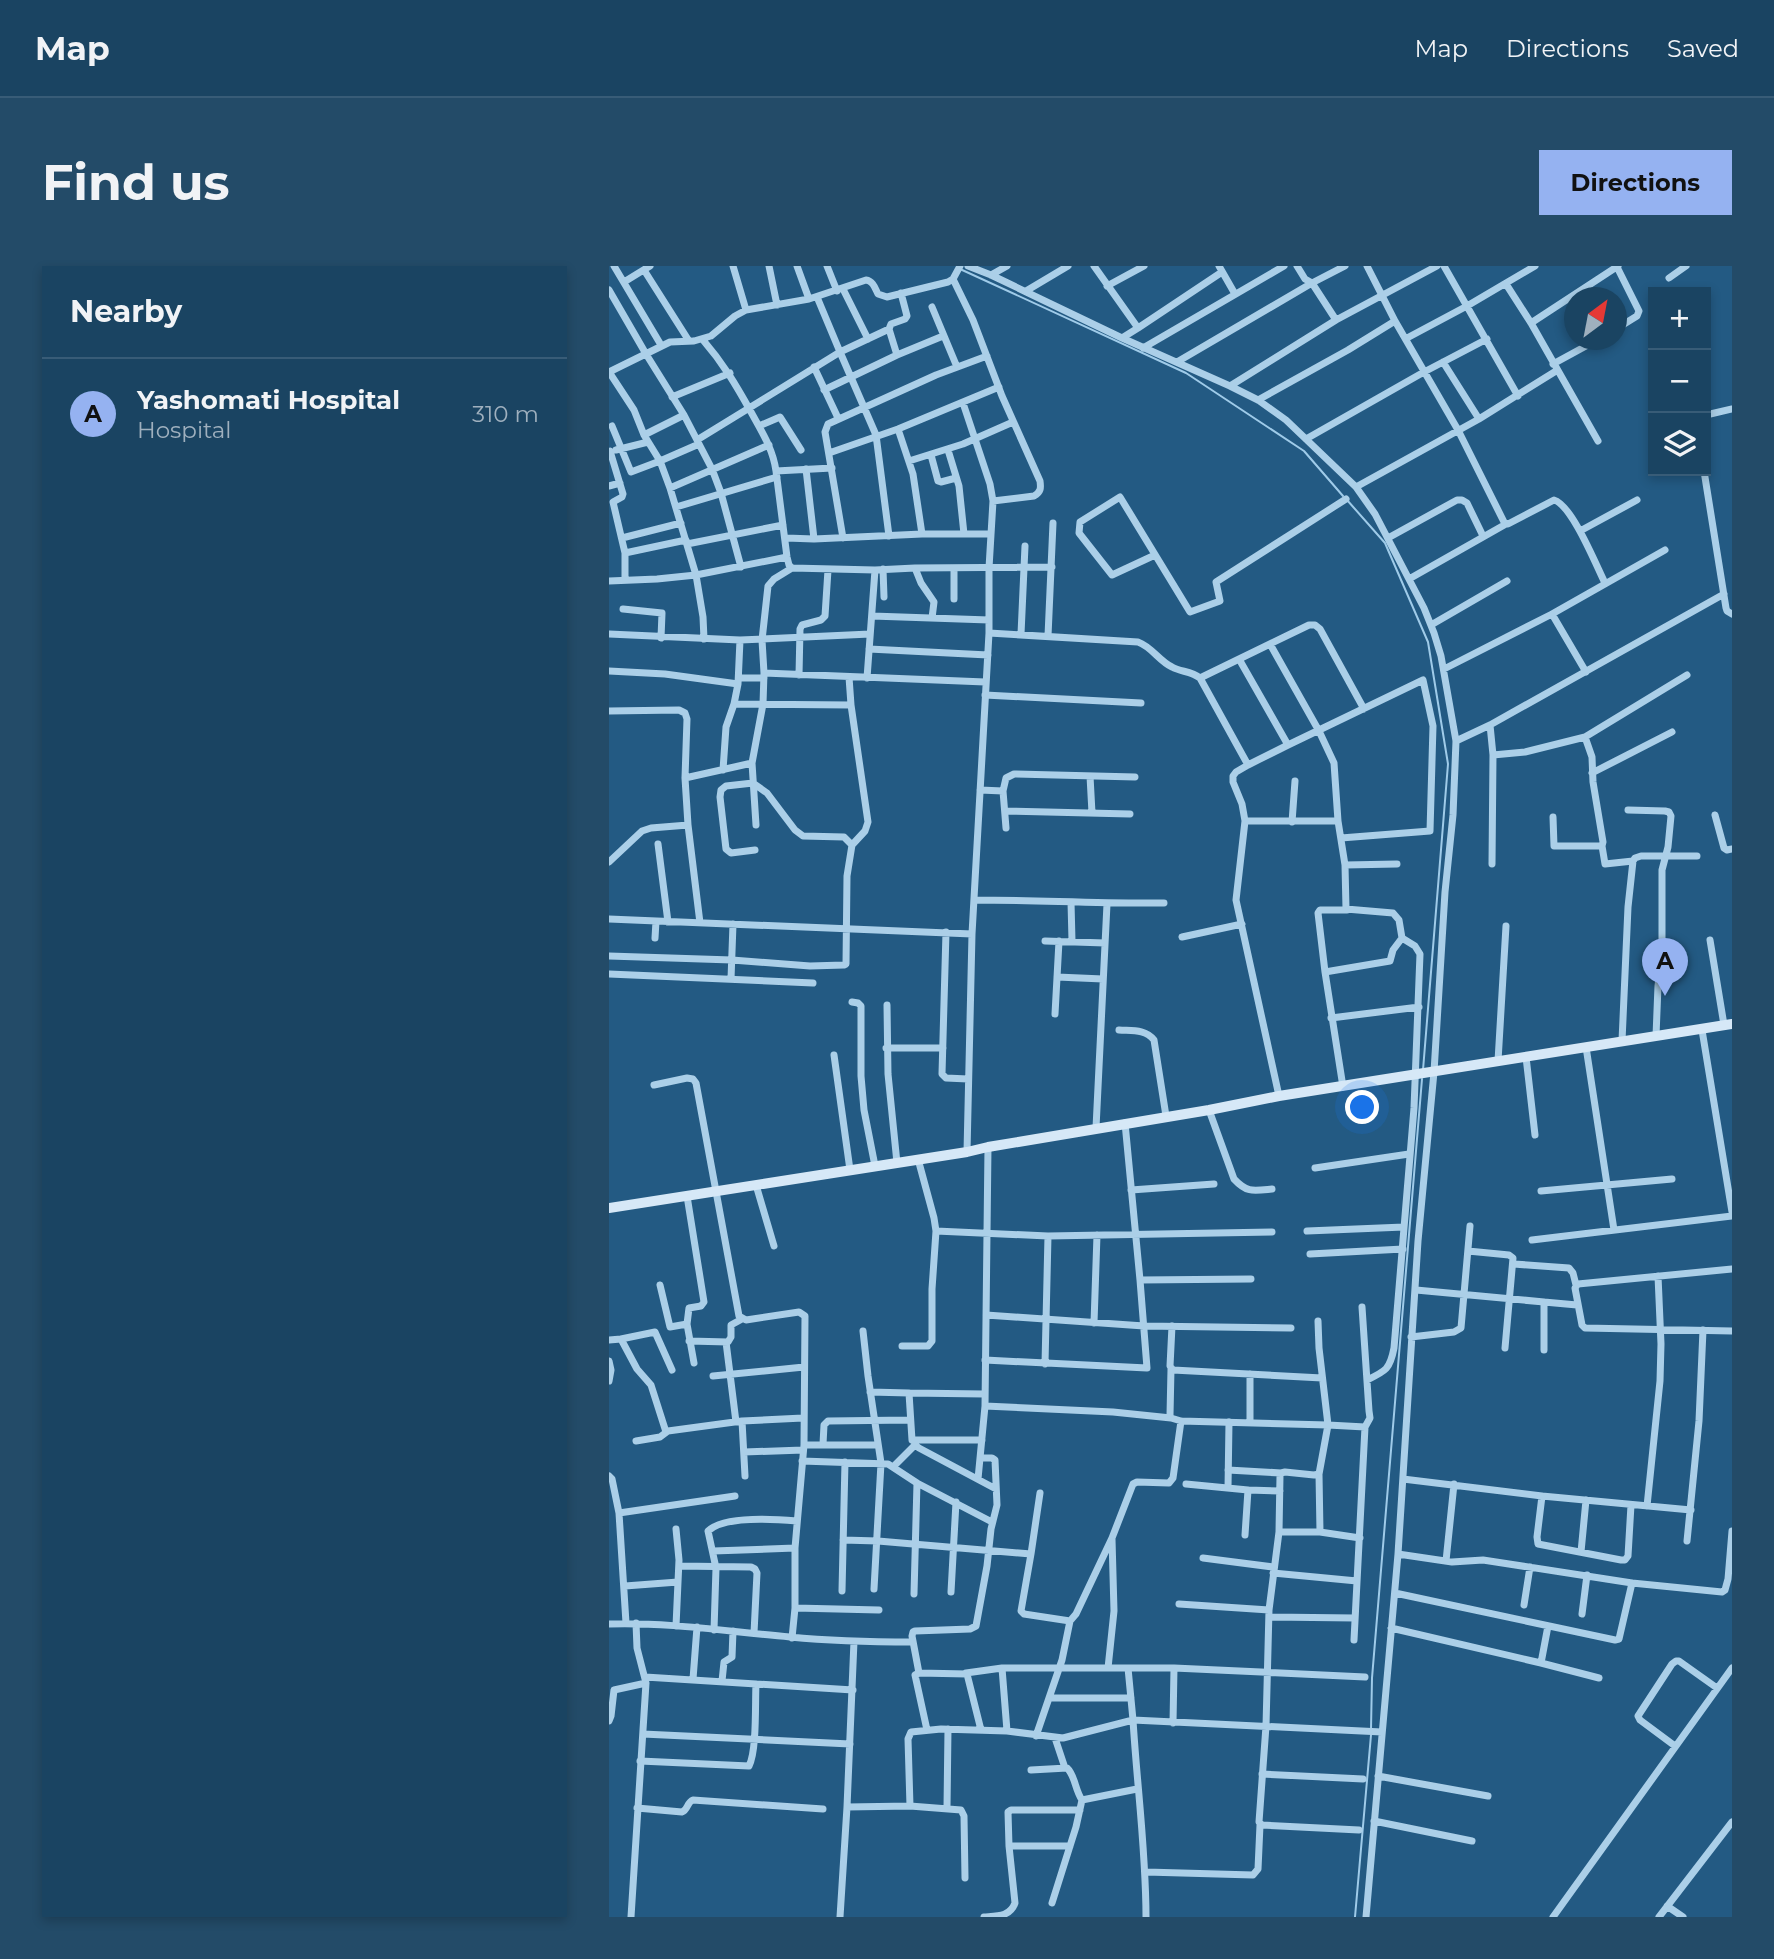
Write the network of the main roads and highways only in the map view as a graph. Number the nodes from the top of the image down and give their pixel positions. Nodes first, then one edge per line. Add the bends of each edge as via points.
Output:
1 (1728, 1024) edge
2 (609, 1208) edge

1 - 2 main road

